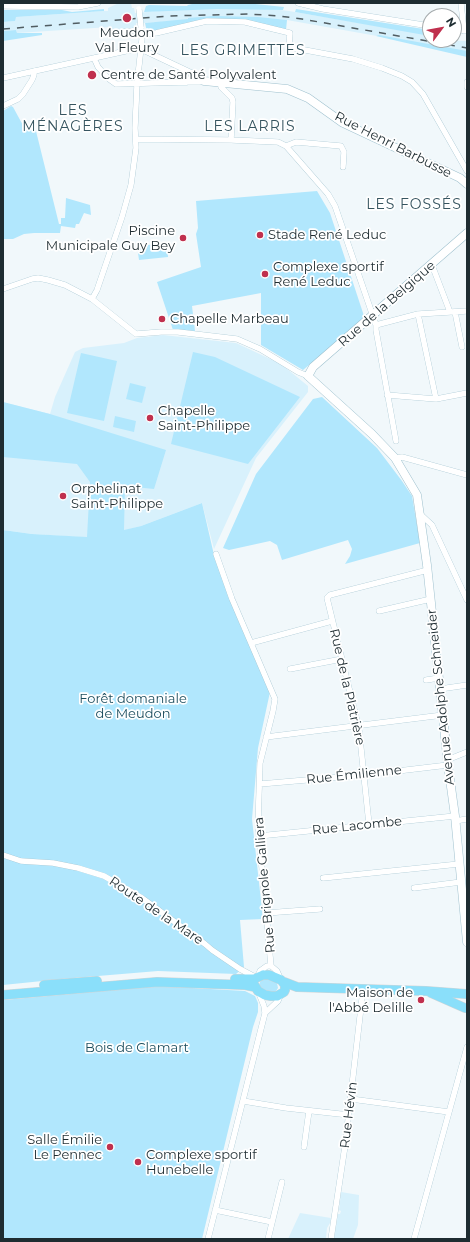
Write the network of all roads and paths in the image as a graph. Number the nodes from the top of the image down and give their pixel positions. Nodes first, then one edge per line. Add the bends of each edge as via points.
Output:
1 (98, 3) edge
2 (298, 3) edge
3 (461, 3) edge
4 (315, 5) edge
5 (3, 6) edge
6 (139, 6) edge
7 (422, 25) edge
8 (141, 30) junction
9 (466, 31) edge
10 (122, 32) dead end
11 (141, 49) junction
12 (94, 58) junction
13 (34, 71) junction
14 (194, 74) junction
15 (3, 78) edge
16 (204, 81) junction
17 (187, 82) junction
18 (467, 82) edge
19 (221, 83) junction
20 (137, 84) junction
21 (467, 87) edge
22 (3, 106) edge
23 (136, 139) junction
24 (231, 140) junction
25 (286, 146) junction
26 (342, 167) dead end
27 (467, 171) edge
28 (467, 184) edge
29 (467, 233) edge
30 (432, 264) junction
31 (3, 289) edge
32 (92, 299) junction
33 (467, 311) edge
34 (453, 312) junction
35 (418, 314) junction
36 (373, 316) junction
37 (376, 325) junction
38 (462, 348) dead end
39 (308, 376) junction
40 (467, 393) edge
41 (387, 395) junction
42 (436, 399) junction
43 (396, 441) dead end
44 (395, 458) junction
45 (467, 475) edge
46 (420, 514) junction
47 (216, 554) dead end
48 (428, 570) junction
49 (431, 599) junction
50 (467, 600) edge
51 (379, 610) dead end
52 (332, 621) junction
53 (251, 643) junction
54 (342, 659) junction
55 (290, 669) dead end
56 (439, 678) junction
57 (426, 680) dead end
58 (467, 685) edge
59 (440, 689) junction
60 (443, 715) junction
61 (358, 725) junction
62 (266, 737) junction
63 (467, 752) edge
64 (447, 763) junction
65 (364, 775) junction
66 (260, 784) junction
67 (455, 818) junction
68 (467, 819) edge
69 (369, 824) junction
70 (259, 836) junction
71 (3, 855) edge
72 (459, 864) junction
73 (323, 878) dead end
74 (461, 882) junction
75 (414, 888) dead end
76 (465, 891) edge
77 (320, 909) dead end
78 (266, 913) junction
79 (466, 920) edge
80 (467, 942) edge
81 (271, 966) junction
82 (282, 981) junction
83 (256, 982) junction
84 (297, 987) junction
85 (3, 989) edge
86 (363, 990) junction
87 (426, 991) junction
88 (282, 993) junction
89 (466, 993) edge
90 (3, 995) edge
91 (466, 1009) edge
92 (265, 1013) junction
93 (467, 1047) edge
94 (351, 1099) junction
95 (243, 1101) junction
96 (309, 1111) junction
97 (449, 1112) junction
98 (349, 1115) junction
99 (304, 1147) dead end
100 (282, 1182) dead end
101 (215, 1210) junction
102 (272, 1222) junction
103 (207, 1239) edge
104 (268, 1239) edge
105 (331, 1239) edge
106 (414, 1239) edge

1 - 5 street via 78,8
2 - 4 street
3 - 9 street
4 - 7 street
6 - 8 street, bridge
8 - 10 street
8 - 11 street
8 - 27 street via 156,33 204,22 245,22 290,33 289,47 353,59 402,76 423,94
11 - 12 street via 134,48
11 - 14 street
11 - 20 street
12 - 13 street
12 - 20 street, Rue Henri Barbusse via 98,67 116,84
13 - 15 street
13 - 22 street via 32,80 23,94
14 - 16 street, Rue Henri Barbusse
14 - 17 street
16 - 17 street, Rue Henri Barbusse
16 - 19 street, Rue Henri Barbusse
17 - 20 street, Rue Henri Barbusse
18 - 21 street
19 - 24 street via 221,87 233,102
19 - 28 street, Rue Henri Barbusse via 287,89 308,98 343,122 460,178
20 - 23 street
23 - 24 street
23 - 32 street via 129,192
24 - 25 street via 278,142
25 - 26 street via 296,142 342,146
25 - 36 street via 328,194 335,206
29 - 30 street, Rue de la Belgique
30 - 34 street
30 - 36 street, Rue de la Belgique
31 - 32 street via 38,278 65,285
32 - 39 street via 136,334 172,332 237,339
33 - 34 street
34 - 35 street
34 - 38 street
35 - 37 street
35 - 42 street
36 - 37 street
36 - 39 street, Rue de la Belgique via 313,367
37 - 41 street
39 - 44 street, Avenue Adolphe Schneider
40 - 42 street
41 - 42 street
41 - 43 street
44 - 45 street via 402,457
44 - 46 street, Avenue Adolphe Schneider via 417,495
46 - 48 street, Avenue Adolphe Schneider
46 - 50 street via 432,525
47 - 53 street, Rue Brignole Galliera
48 - 49 street, Avenue Adolphe Schneider
48 - 52 street, Rue de la Platrière via 328,596
49 - 51 street
49 - 56 street, Avenue Adolphe Schneider
52 - 53 street
52 - 54 street, Rue de la Platrière
53 - 62 street, Rue Brignole Galliera via 274,699
54 - 55 street
54 - 61 street, Rue de la Platrière
56 - 57 street
56 - 59 street, Avenue Adolphe Schneider
58 - 59 street
59 - 60 street, Avenue Adolphe Schneider
60 - 61 street
60 - 64 street, Avenue Adolphe Schneider
61 - 62 street
61 - 65 street, Rue de la Platrière
62 - 66 street, Rue Brignole Galliera via 260,763
63 - 64 street, Rue Émilienne
64 - 65 street, Rue Émilienne
64 - 67 street, Avenue Adolphe Schneider
65 - 66 street, Rue Émilienne
65 - 69 street, Rue de la Platrière
66 - 70 street, Rue Brignole Galliera
67 - 68 street, Rue Lacombe
67 - 69 street, Rue Lacombe
67 - 72 street, Avenue Adolphe Schneider
69 - 70 street, Rue Lacombe
70 - 78 street, Rue Brignole Galliera
71 - 83 street, Route de la Mare via 21,861 78,868 104,876 142,898
72 - 73 street
72 - 74 street, Avenue Adolphe Schneider
74 - 75 street
74 - 76 street, Avenue Adolphe Schneider
76 - 79 street, Avenue Adolphe Schneider
77 - 78 street
78 - 81 street, Rue Brignole Galliera
79 - 80 street, Avenue Adolphe Schneider
81 - 82 street via 277,970
81 - 83 street via 260,971
82 - 83 main road via 270,975
82 - 84 main road
82 - 88 main road via 285,987
83 - 85 main road via 158,975
83 - 88 main road via 265,995
83 - 90 main road via 245,985 157,982
83 - 92 street
84 - 86 main road
84 - 88 main road
86 - 87 main road
86 - 94 street, Rue Hévin
87 - 89 main road
87 - 91 main road
88 - 92 street via 278,1001
89 - 91 main road via 463,1001
92 - 95 street
93 - 97 street
94 - 97 street
94 - 98 street, Rue Hévin
95 - 96 street
95 - 101 street
96 - 98 street
96 - 99 street
97 - 106 street
98 - 105 street, Rue Hévin
100 - 102 street
101 - 102 street
101 - 103 street
102 - 104 street

